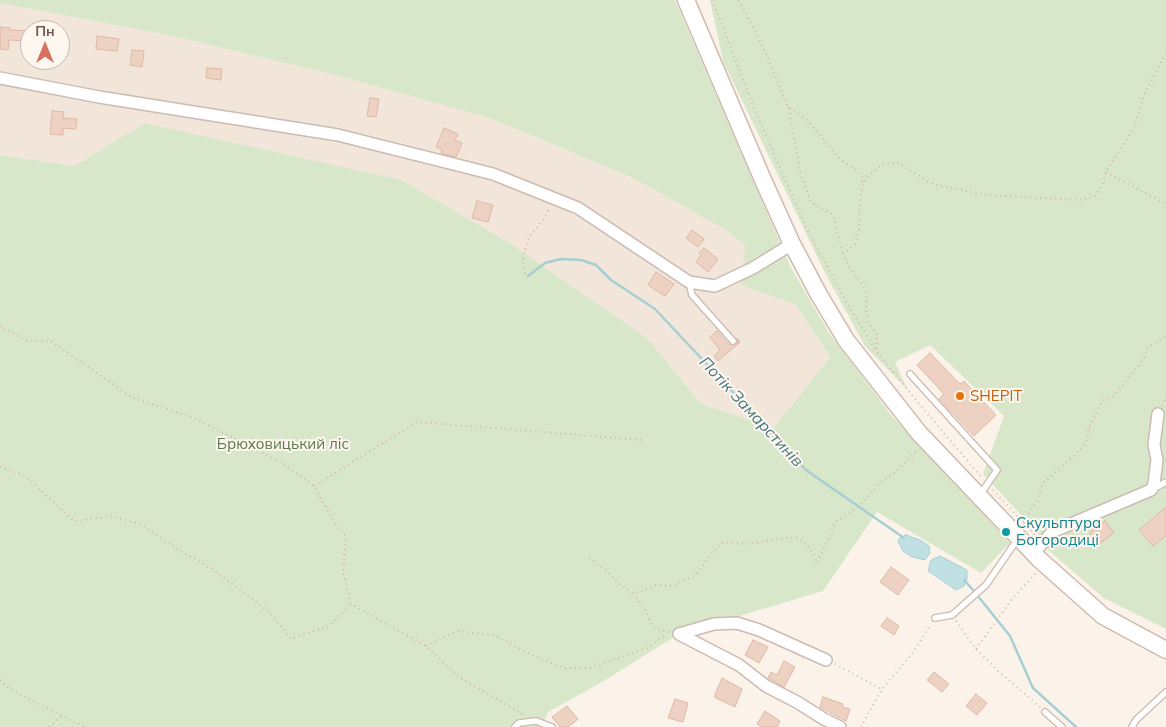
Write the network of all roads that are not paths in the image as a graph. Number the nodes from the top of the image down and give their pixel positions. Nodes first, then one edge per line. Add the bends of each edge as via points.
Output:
1 (686, 0) edge
2 (0, 78) edge
3 (792, 244) junction
4 (689, 282) junction
5 (733, 341) dead end
6 (910, 374) dead end
7 (1158, 414) dead end
8 (1166, 482) edge
9 (983, 490) junction
10 (1151, 490) junction
11 (1018, 538) junction
12 (1040, 553) junction
13 (935, 618) road end
14 (1166, 650) edge
15 (826, 660) road end
16 (1166, 692) edge
17 (1045, 712) road end
18 (515, 727) edge
19 (552, 727) edge
20 (840, 727) edge
21 (1062, 727) edge
22 (1132, 727) edge

1 - 3 main road
2 - 4 street via 338,135 492,174 578,208
3 - 4 street via 716,286
3 - 9 main road via 846,340 919,433
4 - 5 lane via 692,295
6 - 9 lane via 997,470
7 - 10 street via 1154,445 1157,460
8 - 10 lane
9 - 11 main road
10 - 12 street via 1052,532
11 - 12 main road
11 - 13 lane via 986,585 952,615
12 - 14 main road via 1103,616
15 - 20 street via 737,623 714,624 679,634 739,665 766,686
16 - 22 lane
17 - 21 lane
18 - 19 lane via 519,723 536,721

